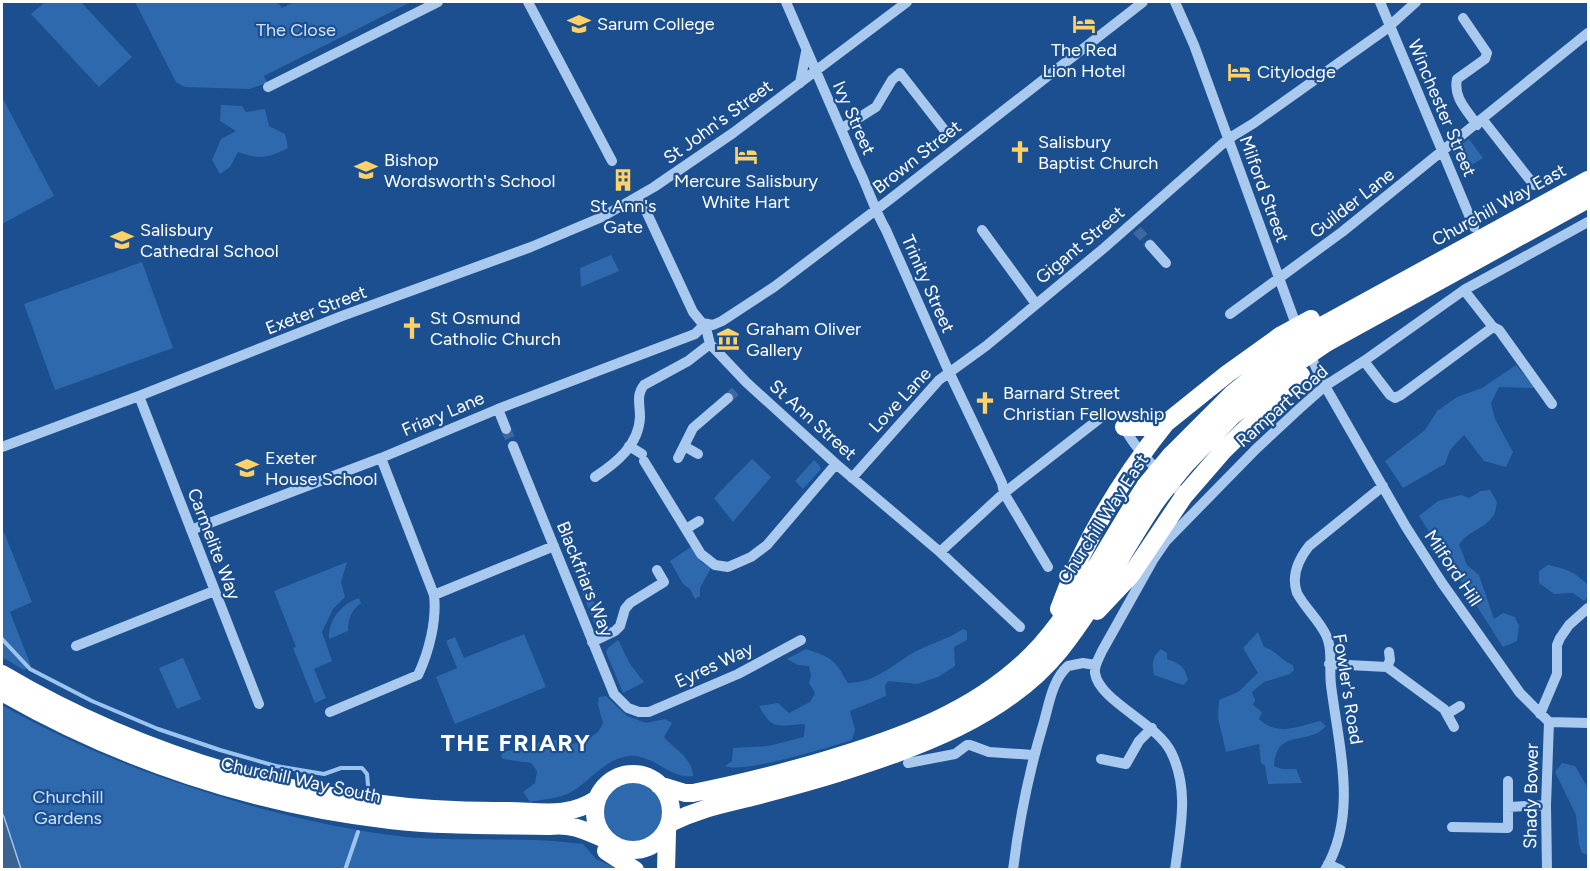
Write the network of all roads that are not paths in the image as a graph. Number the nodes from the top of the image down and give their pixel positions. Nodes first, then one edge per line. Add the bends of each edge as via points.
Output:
1 (438, 2) edge
2 (528, 2) edge
3 (786, 2) edge
4 (907, 2) edge
5 (1143, 2) edge
6 (1175, 2) edge
7 (1380, 2) edge
8 (1416, 2) edge
9 (1463, 18) dead end
10 (1389, 23) junction
11 (1588, 33) edge
12 (807, 52) junction
13 (815, 72) junction
14 (800, 83) junction
15 (268, 87) dead end
16 (1480, 122) junction
17 (842, 129) junction
18 (946, 132) dead end
19 (1228, 139) junction
20 (1443, 151) junction
21 (612, 160) dead end
22 (1588, 180) edge
23 (1534, 185) dead end
24 (639, 196) junction
25 (1588, 199) edge
26 (875, 210) junction
27 (1588, 222) edge
28 (1474, 227) dead end
29 (982, 230) dead end
30 (1150, 245) tunnel mouth
31 (1166, 264) dead end
32 (1278, 277) junction
33 (1464, 290) junction
34 (1389, 299) junction
35 (1036, 304) junction
36 (1230, 314) dead end
37 (705, 324) junction
38 (1494, 327) junction
39 (1321, 336) junction
40 (710, 344) junction
41 (1290, 357) junction
42 (1364, 361) junction
43 (949, 372) junction
44 (1325, 386) junction
45 (139, 396) junction
46 (728, 398) tunnel mouth
47 (1552, 404) dead end
48 (498, 409) junction
49 (1099, 419) dead end
50 (1166, 423) junction
51 (1124, 427) joint
52 (506, 429) tunnel mouth
53 (513, 446) tunnel mouth
54 (629, 446) junction
55 (684, 446) junction
56 (2, 447) edge
57 (1142, 453) junction
58 (698, 454) dead end
59 (381, 458) junction
60 (678, 458) dead end
61 (836, 464) junction
62 (595, 477) dead end
63 (852, 478) junction
64 (1383, 486) junction
65 (1153, 491) junction
66 (1004, 493) junction
67 (1184, 496) junction
68 (699, 521) dead end
69 (686, 529) junction
70 (191, 530) junction
71 (554, 546) junction
72 (940, 552) junction
73 (1048, 567) dead end
74 (657, 570) dead end
75 (214, 591) junction
76 (434, 595) junction
77 (1588, 608) edge
78 (1020, 627) dead end
79 (1050, 633) junction
80 (1071, 636) junction
81 (801, 640) dead end
82 (592, 642) junction
83 (76, 646) dead end
84 (1389, 652) dead end
85 (1329, 664) junction
86 (1095, 666) junction
87 (1387, 667) junction
88 (2, 674) edge
89 (2, 692) edge
90 (259, 704) dead end
91 (1460, 706) dead end
92 (330, 712) dead end
93 (639, 712) joint
94 (1446, 714) junction
95 (1540, 714) junction
96 (1549, 722) junction
97 (1588, 723) edge
98 (1454, 727) dead end
99 (1152, 728) junction
100 (1035, 755) junction
101 (1101, 759) dead end
102 (908, 763) dead end
103 (1508, 781) dead end
104 (659, 785) junction
105 (712, 789) junction
106 (597, 799) junction
107 (1546, 805) junction
108 (1509, 807) junction
109 (523, 811) junction
110 (549, 826) junction
111 (1452, 827) dead end
112 (668, 828) junction
113 (607, 840) junction
114 (626, 850) junction
115 (1327, 867) edge
116 (635, 870) edge
117 (648, 870) edge
118 (666, 870) edge
119 (1013, 870) edge
120 (1175, 870) edge
121 (1341, 870) edge
122 (1547, 870) edge

1 - 15 street
2 - 21 street
3 - 12 street, Ivy Street
4 - 13 street, St John's Street
5 - 26 street, Brown Street
6 - 19 street, Milford Street
7 - 10 street, Winchester Street
8 - 10 street, Gigant Street
9 - 16 street via 1487,53 1485,59 1457,79 1456,85 1460,101
10 - 19 street, Gigant Street via 1385,30
10 - 20 street, Winchester Street
11 - 16 street, Guilder Lane
12 - 13 street, Ivy Street
12 - 14 street
13 - 14 street, St John's Street
13 - 17 street, Ivy Street
14 - 24 street, St John's Street
16 - 20 street, Guilder Lane
16 - 23 street
17 - 18 street via 878,104 900,73
17 - 26 street, Ivy Street
19 - 32 street, Milford Street
19 - 35 street, Gigant Street via 1134,227
20 - 28 street, Winchester Street
20 - 32 street, Guilder Lane
22 - 34 highway, Churchill Way East
24 - 37 street, St Ann Street via 693,312
24 - 45 street, Exeter Street via 551,238
25 - 34 highway, Churchill Way East
26 - 37 street, Brown Street via 744,309 713,326
26 - 43 street, Trinity Street
27 - 33 street, Rampart Road
29 - 35 street
30 - 31 street
32 - 36 street, Guilder Lane
32 - 44 street, Milford Street via 1298,331
33 - 38 street
33 - 42 street, Rampart Road
34 - 39 highway, Churchill Way East
34 - 39 highway via 1350,302
35 - 43 street, Gigant Street
37 - 40 street, St Ann Street
37 - 48 street, Friary Lane via 695,334
38 - 42 street via 1395,398
38 - 47 street
39 - 41 highway, Churchill Way East, bridge
39 - 41 highway, bridge
40 - 54 street via 640,390 639,423
40 - 61 street, St Ann Street via 742,385
41 - 50 highway via 1227,374
41 - 65 highway, Churchill Way East, bridge via 1232,416 1177,460
41 - 67 highway via 1223,451
42 - 44 street, Rampart Road
43 - 63 street, Love Lane
43 - 66 street, Trinity Street
44 - 64 street, Milford Hill
44 - 86 street, Rampart Road via 1256,449 1166,542
45 - 56 street, Exeter Street
45 - 70 street, Carmelite Way
46 - 55 street via 693,428
48 - 52 street
48 - 59 street, Friary Lane
49 - 66 street
50 - 51 highway
50 - 57 highway
51 - 57 street
53 - 71 street, Blackfriars Way
54 - 62 street via 616,463
54 - 69 street via 643,457
55 - 58 street
55 - 60 street
57 - 67 street
57 - 79 highway via 1087,548
59 - 70 street, Friary Lane
59 - 76 street
61 - 63 street, St Ann Street
61 - 69 street via 767,545 740,563 728,567 707,561
63 - 72 street, St Ann Street
64 - 85 street, Fowler's Road via 1319,537 1298,564 1295,587 1326,635
64 - 95 street, Milford Hill via 1442,583 1520,693
65 - 79 highway, Churchill Way East
65 - 80 highway, Churchill Way East
66 - 72 street
66 - 73 street, Trinity Street
67 - 80 highway via 1131,575
68 - 69 street
70 - 75 street, Carmelite Way
71 - 76 street
71 - 82 street, Blackfriars Way
72 - 78 street, St Ann Street
74 - 82 street via 664,582 630,603 615,631
75 - 83 street
75 - 90 street, Carmelite Way
76 - 92 street via 434,620 418,675
77 - 95 street via 1560,638 1557,674
79 - 105 highway, Churchill Way East via 1005,679 947,716 842,755
80 - 112 highway, Churchill Way East via 1043,668 1007,697 934,738 821,778 695,811
81 - 93 street, Eyres Way via 738,674 660,708
82 - 93 street, Blackfriars Way via 614,694 628,708
84 - 87 street
85 - 87 street
85 - 115 street, Fowler's Road via 1344,799 1340,830
86 - 99 street via 1103,689
86 - 100 street via 1074,663 1063,671 1052,694
87 - 94 street
88 - 109 highway, Churchill Way South via 110,729 214,768 348,798 425,808
89 - 110 highway, Churchill Way South via 132,755 262,796 387,820
91 - 94 street
94 - 98 street
95 - 96 street, Milford Hill
96 - 97 street
96 - 107 street, Shady Bower
99 - 101 street via 1126,764
99 - 120 street via 1171,751 1184,794
100 - 102 street via 989,752 970,745 951,756
100 - 119 street
103 - 108 street
104 - 105 highway, Churchill Way East via 685,793
104 - 106 highway via 643,776 625,775 608,784
104 - 112 highway via 669,801
105 - 109 highway via 687,786 644,767 627,765 575,800
106 - 109 highway, Churchill Way South via 570,812
106 - 113 highway via 596,822
107 - 108 street
107 - 122 street, Shady Bower
108 - 111 street via 1508,828
110 - 113 highway, Churchill Way South via 568,825
110 - 116 highway via 580,836
112 - 114 highway via 644,848
112 - 118 highway
113 - 114 highway
114 - 117 highway
115 - 121 street

